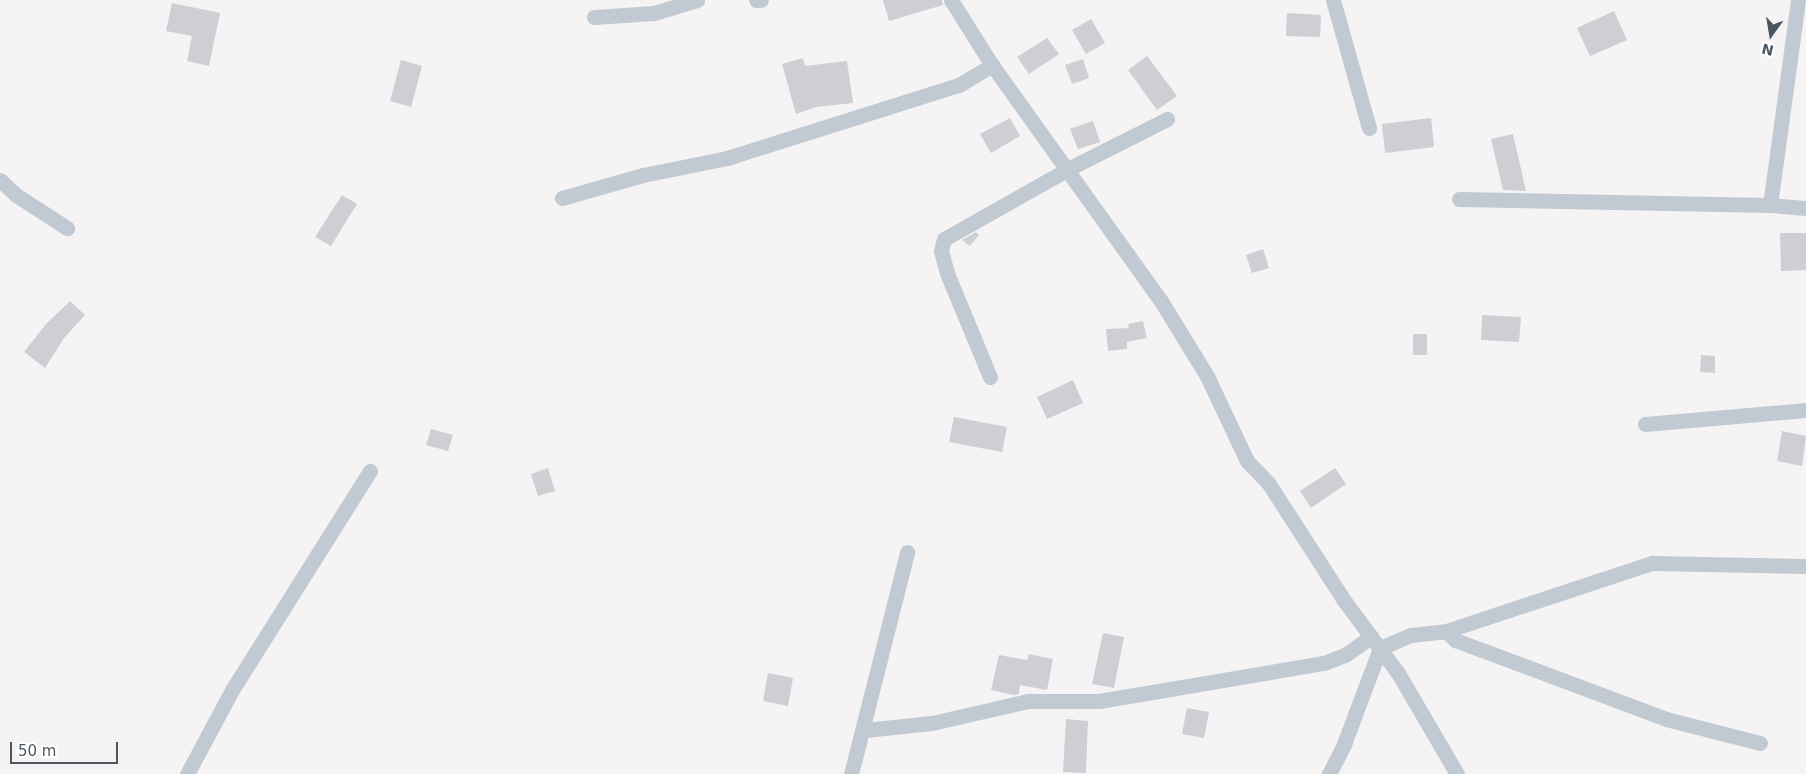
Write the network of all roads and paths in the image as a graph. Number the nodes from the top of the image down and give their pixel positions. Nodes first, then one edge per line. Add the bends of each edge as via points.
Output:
1 (698, 0) edge
2 (756, 0) edge
3 (761, 0) edge
4 (951, 0) edge
5 (1333, 0) edge
6 (1798, 0) edge
7 (594, 17) dead end
8 (992, 65) junction
9 (1167, 118) dead end
10 (1368, 128) dead end
11 (1068, 169) junction
12 (0, 180) edge
13 (562, 198) dead end
14 (1460, 199) dead end
15 (1770, 205) junction
16 (1806, 208) edge
17 (67, 228) dead end
18 (990, 377) dead end
19 (1806, 410) edge
20 (1645, 424) dead end
21 (370, 470) dead end
22 (906, 552) dead end
23 (1806, 566) edge
24 (1446, 630) junction
25 (1375, 642) junction
26 (865, 730) junction
27 (1760, 743) dead end
28 (187, 774) edge
29 (851, 774) edge
30 (1329, 774) edge
31 (1457, 774) edge

1 - 7 street via 654,13
2 - 3 street
4 - 8 street
5 - 10 street
6 - 15 street
8 - 11 street
8 - 13 street via 959,85 727,158 643,175
9 - 11 street
11 - 18 street via 944,239 941,251 947,273
11 - 25 street via 1161,301 1202,368 1247,461 1270,484 1343,599
12 - 17 street via 16,195
14 - 15 street
15 - 16 street
19 - 20 street
21 - 28 street via 232,690
22 - 26 street
23 - 24 street via 1652,563
24 - 25 street
24 - 27 street via 1455,640 1666,719
25 - 26 street via 1324,663 1099,701 1028,701 932,723
25 - 30 street via 1344,744
25 - 31 street
26 - 29 street

